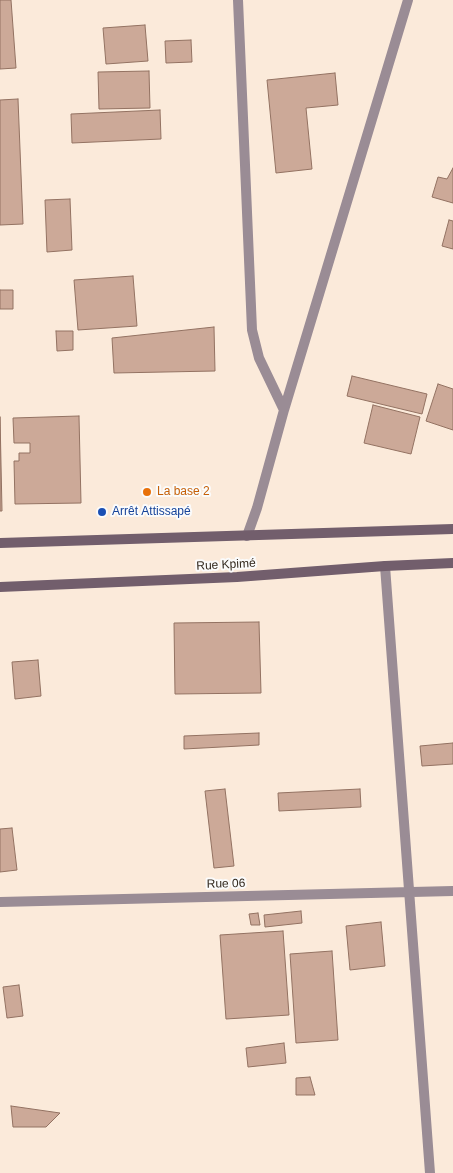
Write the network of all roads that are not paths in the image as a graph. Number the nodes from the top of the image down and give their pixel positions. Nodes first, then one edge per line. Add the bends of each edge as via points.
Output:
1 (238, 0) edge
2 (408, 0) edge
3 (284, 410) junction
4 (453, 529) edge
5 (247, 536) junction
6 (0, 543) edge
7 (453, 564) edge
8 (385, 566) junction
9 (0, 587) edge
10 (453, 891) edge
11 (409, 892) junction
12 (0, 902) edge
13 (430, 1173) edge

1 - 3 street via 252,330 259,358
2 - 3 street
3 - 5 street
4 - 5 main road
5 - 6 main road
7 - 8 main road, Rue Kpimé
8 - 9 main road, Rue Kpimé via 237,578
8 - 11 street
10 - 11 street, Rue 06
11 - 12 street, Rue 06
11 - 13 street

